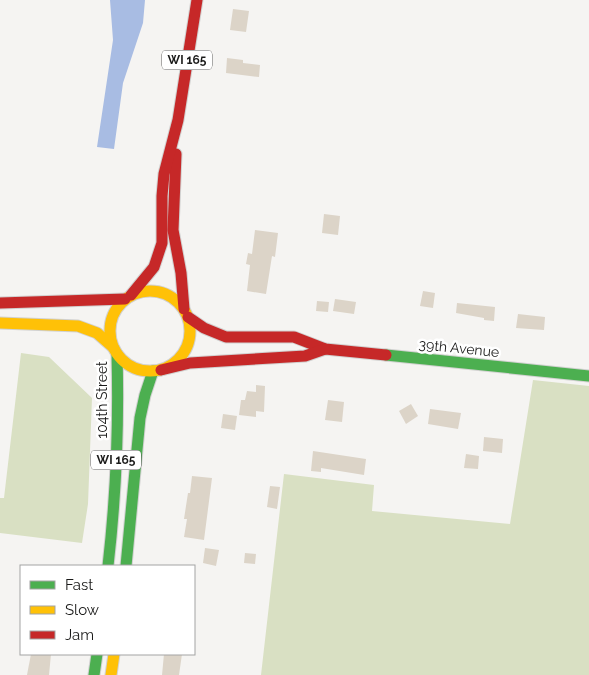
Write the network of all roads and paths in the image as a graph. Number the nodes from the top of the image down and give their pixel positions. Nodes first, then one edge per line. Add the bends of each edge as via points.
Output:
1 (197, 0) edge
2 (178, 120) junction
3 (128, 297) junction
4 (0, 303) edge
5 (186, 313) junction
6 (0, 324) edge
7 (325, 349) junction
8 (115, 350) junction
9 (157, 371) junction
10 (589, 376) edge
11 (108, 565) edge
12 (126, 565) edge
13 (97, 655) edge
14 (114, 655) edge
15 (94, 675) edge
16 (112, 675) edge

1 - 2 main road, WI 165
2 - 3 main road, WI 165 via 164,174 162,243 154,266
2 - 5 main road, WI 165 via 173,230
3 - 4 main road
3 - 5 main road via 155,291 166,294 176,300
3 - 8 main road, WI 165 via 116,309 111,321 110,334
5 - 7 main road, 39th Avenue via 204,328 226,337 294,337
5 - 9 main road, WI 165 via 190,330 182,355 173,364
6 - 8 main road via 78,326 97,333
7 - 9 main road, 39th Avenue via 304,356 190,363
7 - 10 main road, 39th Avenue
8 - 9 main road via 127,364 139,370
8 - 11 main road, 104th Street / WI 165 via 118,387 115,507
9 - 12 main road, WI 165 via 146,386 139,415
13 - 15 main road
14 - 16 main road

